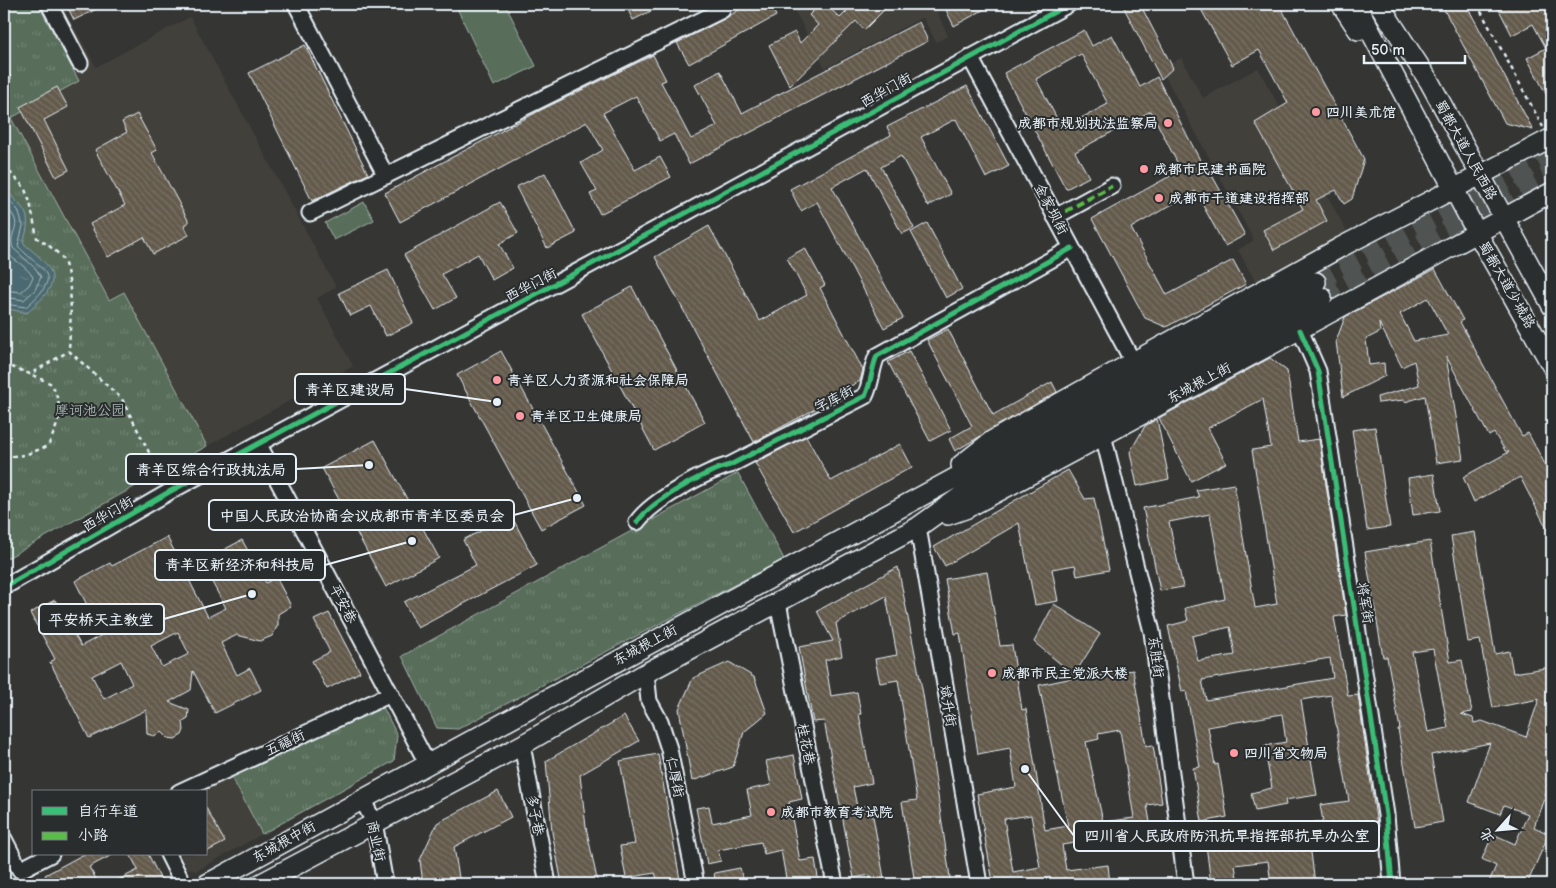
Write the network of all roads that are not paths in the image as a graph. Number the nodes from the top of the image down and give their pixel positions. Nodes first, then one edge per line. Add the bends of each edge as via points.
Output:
1 (49, 4) edge
2 (296, 4) edge
3 (719, 4) edge
4 (1068, 4) edge
5 (1340, 4) edge
6 (1356, 4) edge
7 (1379, 4) edge
8 (1392, 4) edge
9 (970, 57) junction
10 (80, 63) dead end
11 (1429, 81) junction
12 (1403, 95) junction
13 (1551, 138) edge
14 (1480, 173) junction
15 (386, 176) junction
16 (1112, 186) dead end
17 (1453, 189) junction
18 (1552, 192) edge
19 (310, 213) dead end
20 (1055, 217) junction
21 (1504, 218) junction
22 (1476, 231) junction
23 (1072, 248) junction
24 (1552, 306) edge
25 (1300, 330) junction
26 (1132, 362) junction
27 (1552, 366) edge
28 (1102, 435) junction
29 (258, 445) junction
30 (928, 492) junction
31 (637, 522) dead end
32 (918, 527) junction
33 (4, 587) edge
34 (778, 603) junction
35 (646, 673) junction
36 (391, 694) junction
37 (522, 745) junction
38 (427, 763) junction
39 (183, 790) edge
40 (362, 799) junction
41 (374, 822) junction
42 (4, 838) edge
43 (47, 856) edge
44 (169, 856) edge
45 (183, 884) edge
46 (206, 884) edge
47 (260, 884) edge
48 (384, 884) edge
49 (548, 884) edge
50 (696, 884) edge
51 (835, 884) edge
52 (979, 884) edge
53 (1186, 884) edge
54 (1392, 884) edge

1 - 10 street
2 - 15 street
3 - 15 street via 722,10
4 - 9 street, 西华门街
5 - 12 main road, 蜀都大道人民西路
6 - 12 main road, 蜀都大道人民西路
7 - 11 main road, 蜀都大道人民西路
8 - 11 main road, 蜀都大道人民西路
9 - 20 street, 金家坝街
9 - 29 street, 西华门街
11 - 14 main road, 蜀都大道人民西路
12 - 17 main road, 蜀都大道人民西路
13 - 14 main road, 东城根上街
14 - 17 main road, 东城根上街
14 - 21 main road, 蜀都大道人民西路
15 - 19 street
16 - 20 street
17 - 22 main road, 蜀都大道人民西路
17 - 26 main road, 东城根上街
18 - 21 main road, 东城根上街
20 - 23 street, 金家坝街
21 - 22 main road, 东城根上街
21 - 24 main road, 蜀都大道少城路
22 - 25 main road, 东城根上街
22 - 27 main road, 蜀都大道少城路
23 - 26 street, 金家坝街
23 - 31 street, 字库街 via 877,356 865,396 730,465 713,469 645,511
25 - 28 main road, 东城根上街
25 - 54 street, 将军街 via 1318,370 1386,815
26 - 30 main road, 东城根上街 via 993,440
28 - 32 main road, 东城根上街 via 965,508
28 - 53 street, 东胜街 via 1152,632
29 - 33 street, 西华门街
29 - 36 street, 平安巷
30 - 32 main road, 东城根上街 via 1319,289 967,492
30 - 38 main road, 东城根上街
32 - 34 main road, 东城根上街
32 - 52 street, 斌升街
34 - 35 main road, 东城根上街
34 - 51 street, 桂花巷
35 - 37 main road, 东城根上街
35 - 50 street, 仁厚街 via 649,701 669,749
36 - 38 street, 平安巷
36 - 39 street, 五福街
37 - 41 main road, 东城根上街
37 - 49 street, 多子巷
38 - 40 main road, 东城根上街
40 - 41 street, 商业街
40 - 46 main road, 东城根中街
41 - 47 main road, 东城根中街
41 - 48 street, 商业街
42 - 43 street via 20,870
44 - 45 street

